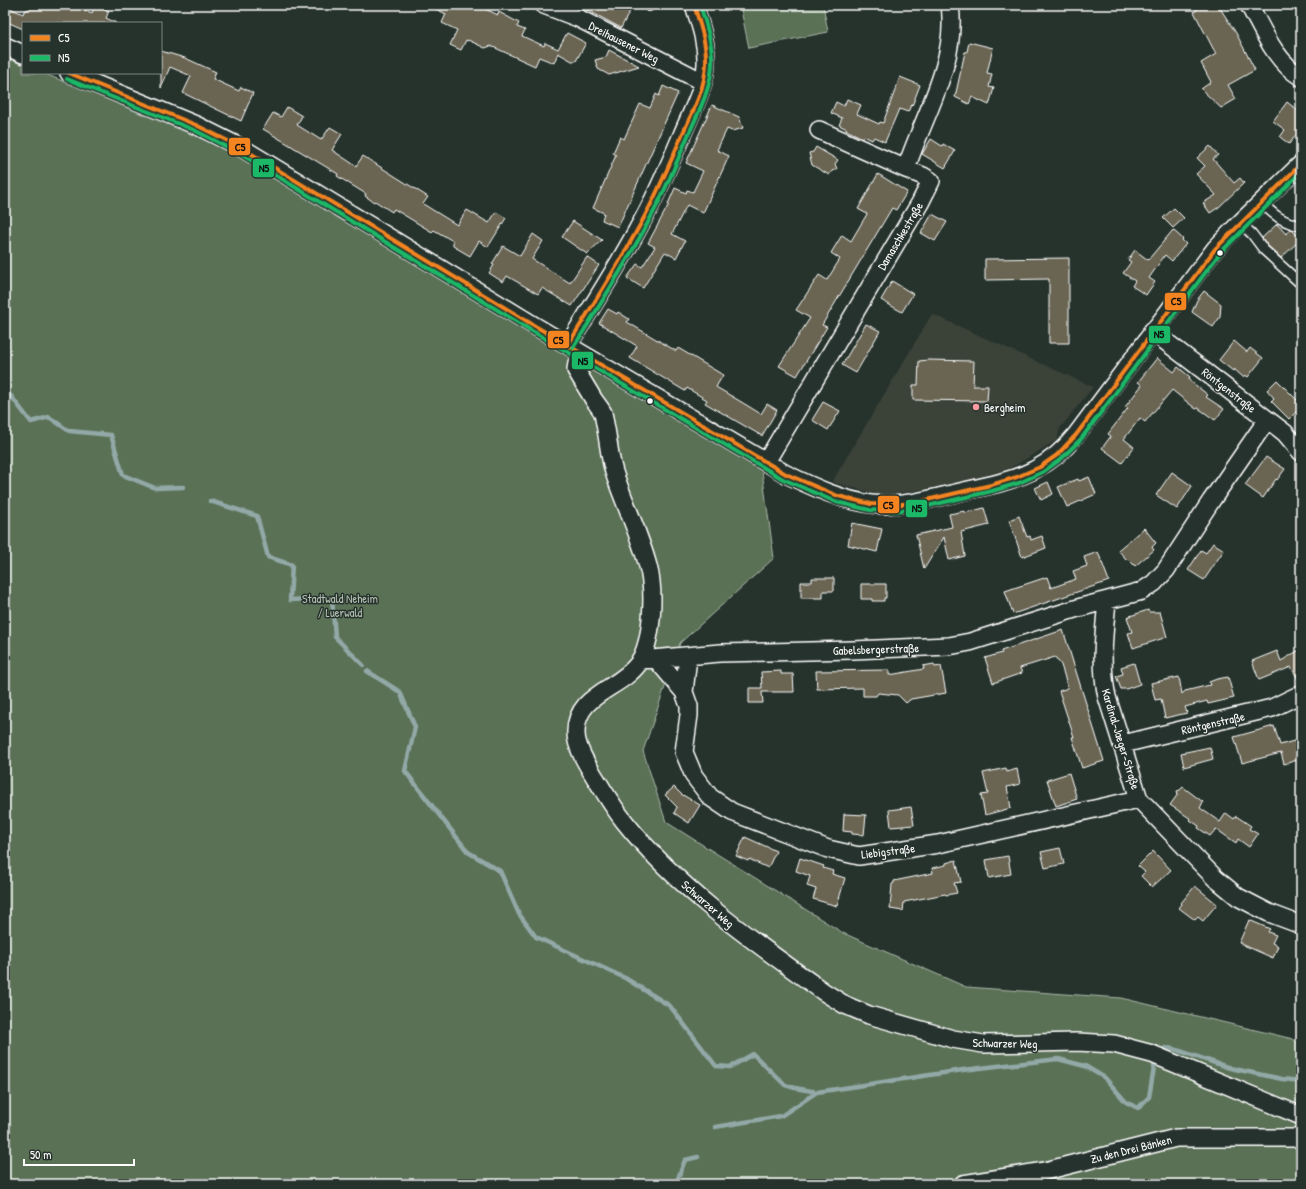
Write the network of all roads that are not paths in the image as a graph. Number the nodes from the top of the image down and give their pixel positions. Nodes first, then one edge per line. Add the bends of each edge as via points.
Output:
1 (544, 5) edge
2 (694, 5) edge
3 (950, 5) edge
4 (1248, 5) edge
5 (5, 46) edge
6 (22, 54) edge
7 (71, 74) edge
8 (1301, 77) edge
9 (703, 82) junction
10 (819, 130) dead end
11 (1301, 164) edge
12 (906, 169) junction
13 (1261, 202) junction
14 (1240, 223) junction
15 (1301, 226) edge
16 (1301, 284) edge
17 (1152, 331) junction
18 (575, 349) junction
19 (1267, 420) junction
20 (1301, 452) edge
21 (766, 462) junction
22 (1107, 601) junction
23 (688, 657) junction
24 (640, 660) junction
25 (658, 660) junction
26 (684, 692) junction
27 (1301, 694) edge
28 (1123, 744) junction
29 (1139, 799) junction
30 (1301, 925) edge
31 (1301, 1116) edge
32 (1301, 1138) edge
33 (963, 1184) edge

1 - 9 street, Dreihausener Weg via 578,18
2 - 9 street via 706,46
3 - 12 street via 952,20 946,63
4 - 8 street via 1283,62
5 - 6 street
7 - 18 street via 196,125 242,148
9 - 18 street via 642,222
10 - 12 street
11 - 13 street
12 - 21 street, Damaschkestraße via 931,181 928,188
13 - 14 street
13 - 15 lane via 1282,220
14 - 16 lane via 1267,254
14 - 17 street via 1215,249
17 - 19 street, Röntgenstraße
17 - 21 street via 1068,445 1044,464 1018,478 911,503 880,505 857,502 824,491
18 - 21 street
18 - 24 street, Schwarzer Weg via 576,370 603,414 615,475 648,567 652,597 651,618 646,649
19 - 20 street, Röntgenstraße via 1284,433
19 - 22 street via 1160,577 1142,591
22 - 23 street, Gabelsbergerstraße via 949,646 720,653
22 - 28 street, Kardinal-Jaeger-Straße via 1103,674 1107,697
23 - 25 street, Gabelsbergerstraße
23 - 26 street, Liebigstraße
24 - 25 street, Gabelsbergerstraße
24 - 31 street, Schwarzer Weg via 628,674 593,697 580,712 576,738 592,772 623,820 680,879 723,917 824,992 845,1005 869,1015 953,1039 983,1044 1114,1044 1152,1054
25 - 26 street, Liebigstraße
26 - 29 street, Liebigstraße via 689,715 684,752 694,776 710,797 732,812 845,854 871,855 938,844
27 - 28 street, Röntgenstraße via 1259,712
28 - 29 street, Kardinal-Jaeger-Straße
29 - 30 street, Kardinal-Jaeger-Straße via 1215,878 1238,897
32 - 33 street, Zu den Drei Bänken via 1176,1138 1045,1171

